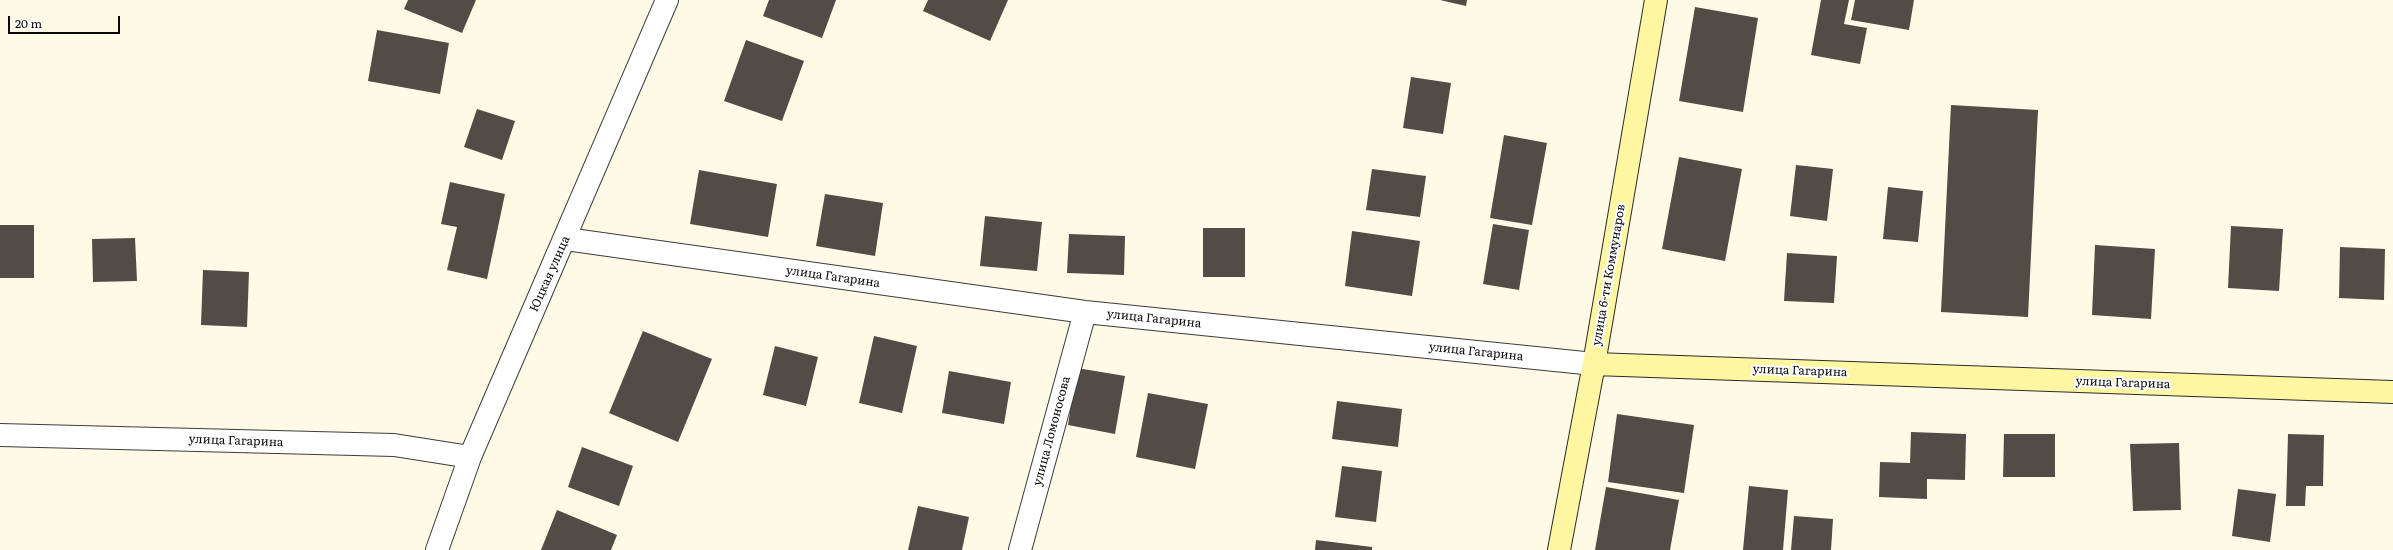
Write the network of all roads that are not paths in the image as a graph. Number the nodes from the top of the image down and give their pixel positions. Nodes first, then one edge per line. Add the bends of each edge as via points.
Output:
1 (667, 0) edge
2 (1656, 0) edge
3 (566, 239) junction
4 (1085, 312) junction
5 (1594, 364) junction
6 (2393, 392) edge
7 (0, 435) edge
8 (470, 458) junction
9 (437, 550) edge
10 (1020, 550) edge
11 (1559, 550) edge

1 - 3 street, Юцкая улица
2 - 5 street, улица 6-ти Коммунаров
3 - 4 street, улица Гагарина
3 - 8 street, Юцкая улица
4 - 5 street, улица Гагарина
4 - 10 street, улица Ломоносова
5 - 6 street, улица Гагарина
5 - 11 street, улица 6-ти Коммунаров
7 - 8 street, улица Гагарина via 394,446
8 - 9 street, Юцкая улица

